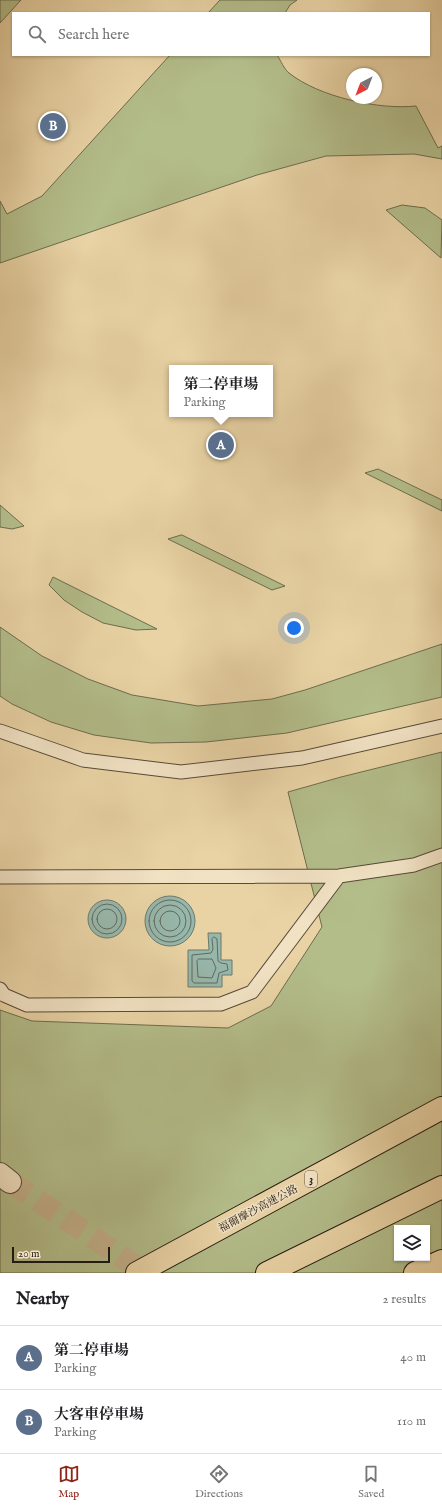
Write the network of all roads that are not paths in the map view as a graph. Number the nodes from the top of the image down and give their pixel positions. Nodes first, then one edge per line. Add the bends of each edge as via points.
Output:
1 (442, 726) edge
2 (0, 731) edge
3 (442, 855) edge
4 (340, 876) junction
5 (0, 877) edge
6 (0, 989) edge
7 (442, 1108) edge
8 (442, 1187) edge
9 (442, 1261) edge
10 (137, 1273) edge
11 (267, 1273) edge
12 (415, 1273) edge

1 - 2 lane via 302,758 181,772 83,760
3 - 4 lane via 414,865
4 - 5 lane
4 - 6 lane via 252,992 221,1004 27,1005 4,995
7 - 10 highway, 福爾摩沙高速公路 / 3
8 - 11 highway
9 - 12 highway

